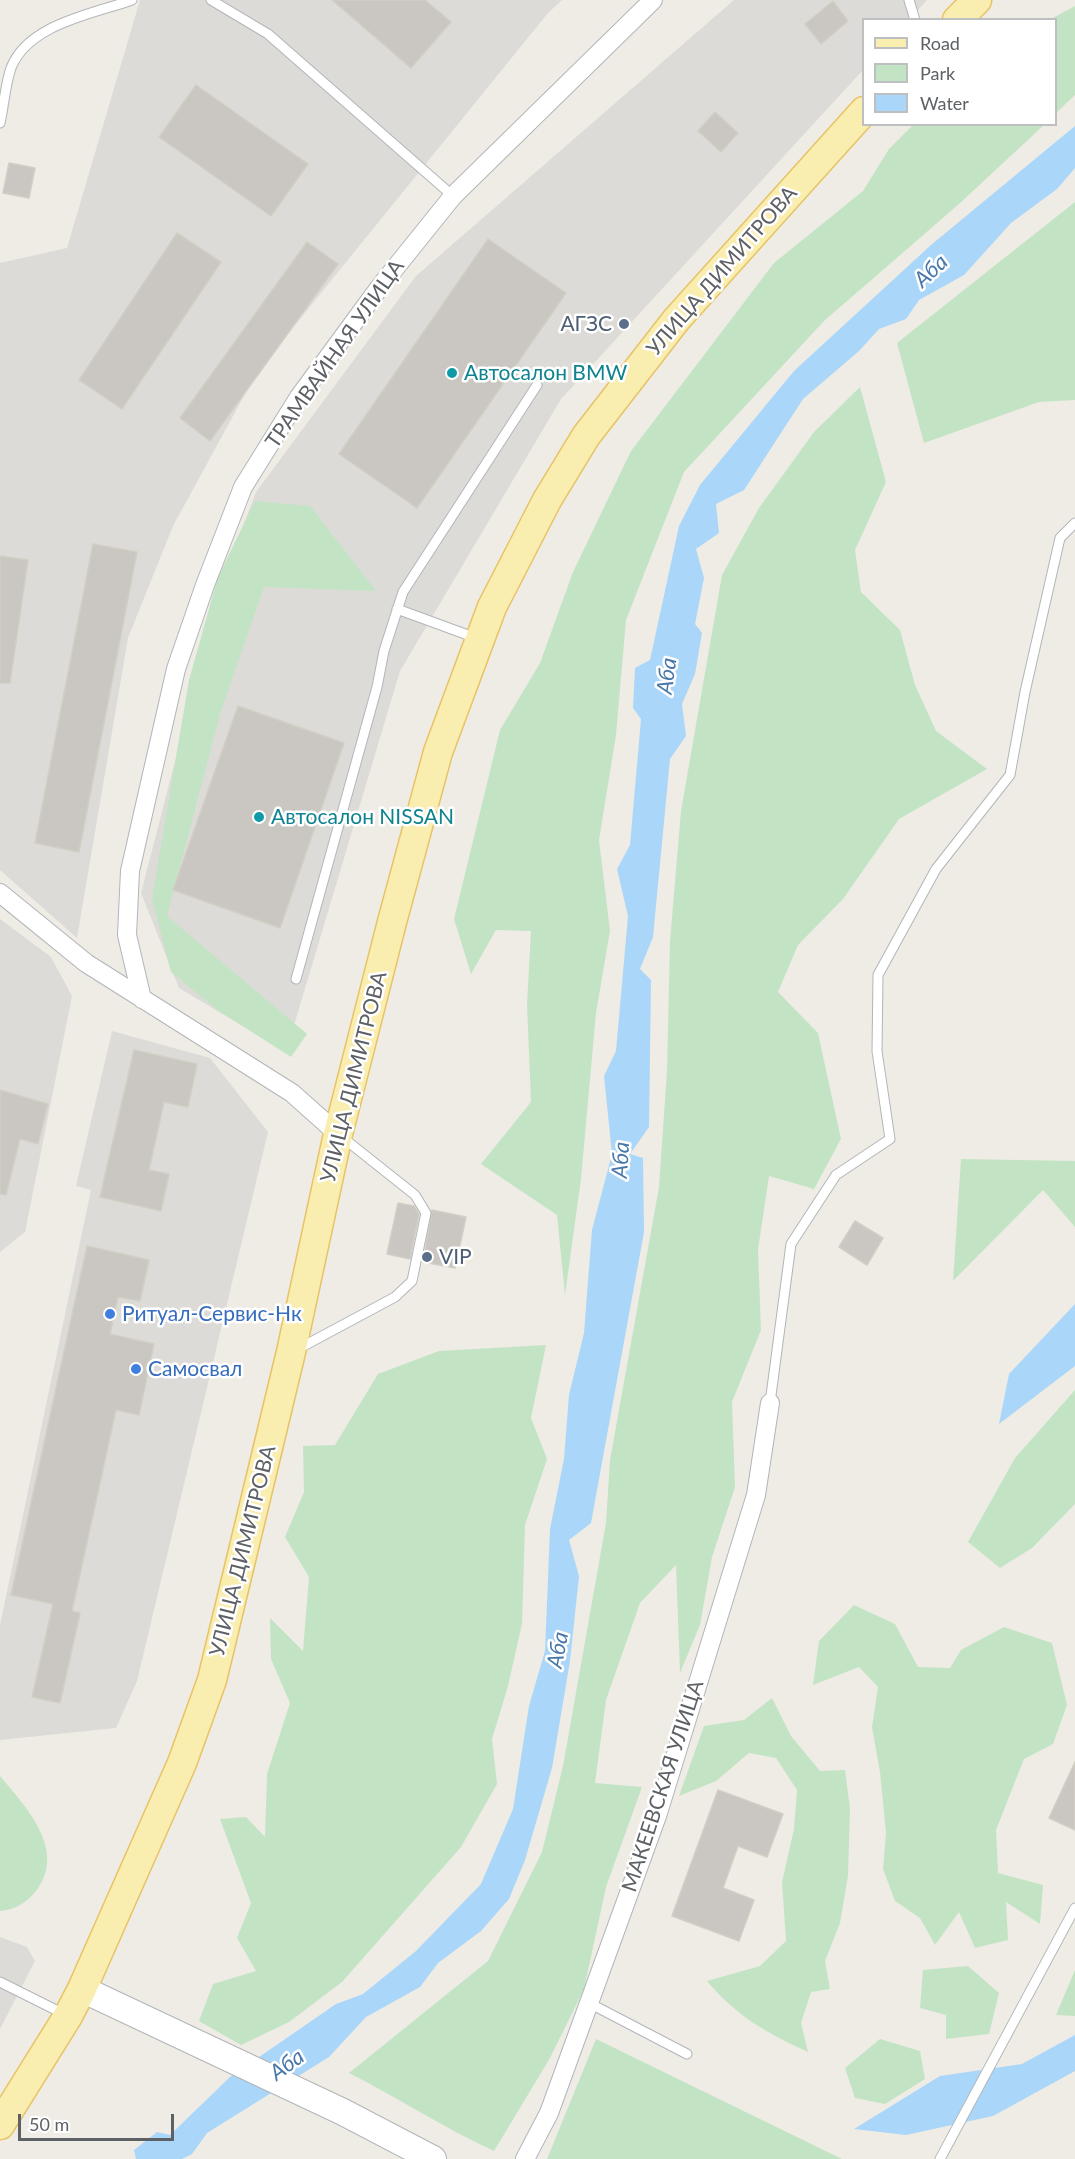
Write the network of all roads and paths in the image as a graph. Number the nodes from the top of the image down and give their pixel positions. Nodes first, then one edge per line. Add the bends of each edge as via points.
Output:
1 (132, 0) edge
2 (211, 0) edge
3 (654, 0) edge
4 (909, 0) edge
5 (977, 0) edge
6 (914, 18) edge
7 (959, 18) edge
8 (862, 113) edge
9 (0, 123) edge
10 (453, 196) junction
11 (537, 385) dead end
12 (1075, 523) edge
13 (397, 609) junction
14 (480, 640) junction
15 (0, 893) edge
16 (296, 979) dead end
17 (142, 999) junction
18 (338, 1134) junction
19 (291, 1352) junction
20 (770, 1403) joint
21 (1075, 1908) edge
22 (0, 1982) edge
23 (82, 1989) junction
24 (589, 2003) junction
25 (68, 2016) junction
26 (687, 2055) dead end
27 (0, 2125) edge
28 (433, 2159) edge
29 (525, 2159) edge
30 (940, 2159) edge

1 - 9 lane via 31,40 11,68
2 - 10 lane via 268,34
3 - 10 street, ТРАМВАЙНАЯ УЛИЦА
4 - 6 lane
5 - 7 main road
8 - 14 main road, УЛИЦА ДИМИТРОВА via 676,320 586,436 547,500 492,607
10 - 17 street, ТРАМВАЙНАЯ УЛИЦА via 299,397 243,488 205,585 176,669 130,871 127,935
11 - 13 lane via 421,561
12 - 20 lane via 1060,538 1010,775 936,869 878,975 878,1051 891,1139 836,1175 791,1244
13 - 14 lane
13 - 16 lane
14 - 18 main road, УЛИЦА ДИМИТРОВА via 438,752
15 - 17 street via 86,963
17 - 18 street via 292,1093
18 - 19 main road, УЛИЦА ДИМИТРОВА
18 - 19 lane via 415,1195 426,1213 412,1281 395,1297
19 - 23 main road, УЛИЦА ДИМИТРОВА via 212,1680 182,1763
20 - 24 street, МАКЕЕВСКАЯ УЛИЦА via 756,1495 657,1815
21 - 30 lane
22 - 25 lane
23 - 25 main road, УЛИЦА ДИМИТРОВА
23 - 28 street via 343,2112
24 - 26 lane
24 - 29 street, МАКЕЕВСКАЯ УЛИЦА via 549,2113
25 - 27 main road, УЛИЦА ДИМИТРОВА

